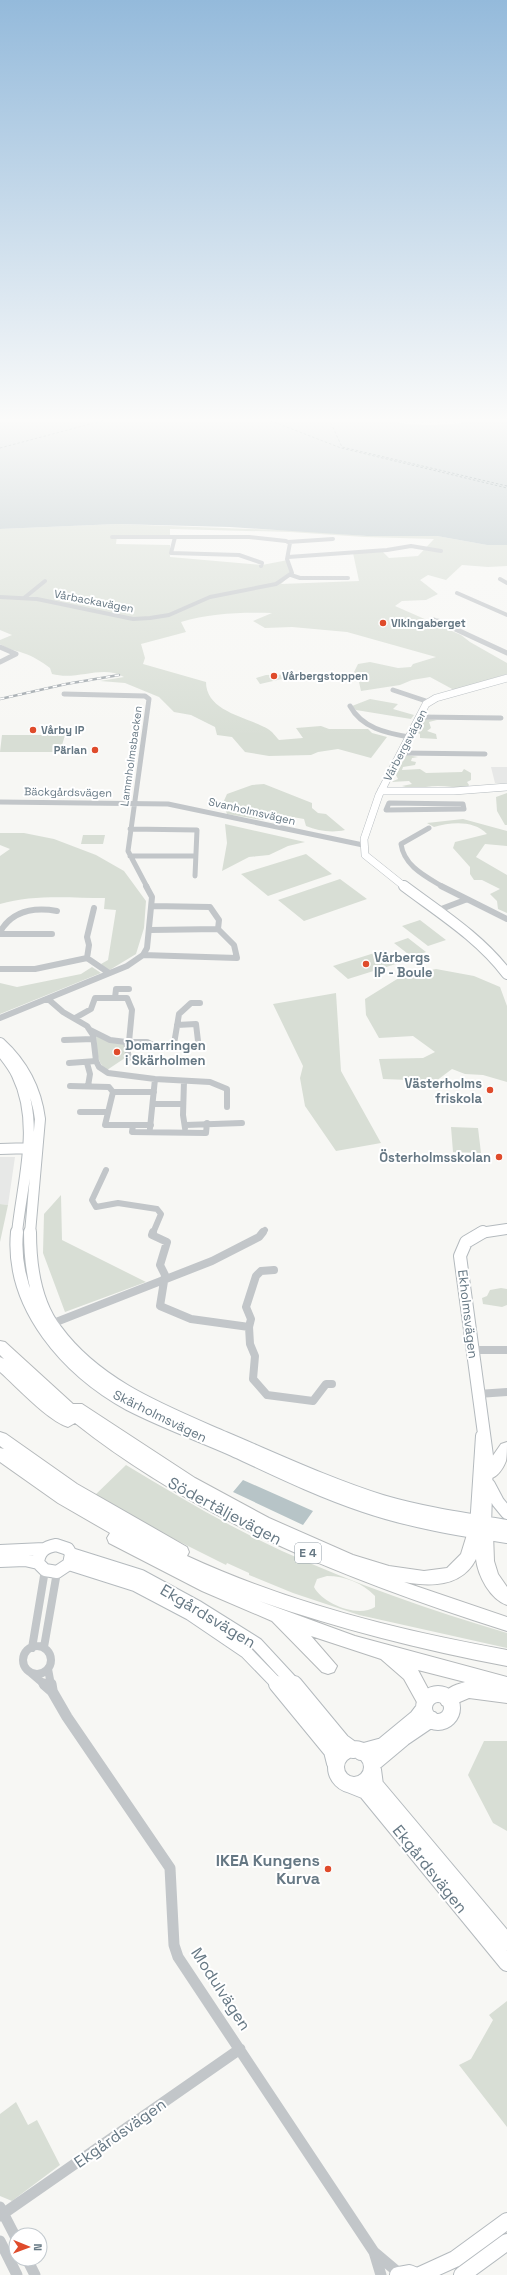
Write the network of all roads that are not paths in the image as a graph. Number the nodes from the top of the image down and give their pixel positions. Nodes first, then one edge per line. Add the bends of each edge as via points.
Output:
1 (112, 537) dead end
2 (175, 537) junction
3 (333, 539) dead end
4 (288, 542) junction
5 (441, 551) dead end
6 (288, 557) junction
7 (260, 566) dead end
8 (291, 575) junction
9 (300, 578) junction
10 (348, 578) dead end
11 (500, 579) dead end
12 (45, 581) dead end
13 (283, 581) junction
14 (507, 583) edge
15 (458, 593) dead end
16 (0, 597) edge
17 (24, 598) junction
18 (507, 614) edge
19 (433, 618) dead end
20 (0, 647) edge
21 (507, 653) edge
22 (0, 662) edge
23 (507, 678) edge
24 (393, 690) dead end
25 (64, 694) dead end
26 (429, 702) junction
27 (350, 706) dead end
28 (420, 717) junction
29 (501, 718) dead end
30 (409, 737) junction
31 (401, 753) junction
32 (485, 754) dead end
33 (507, 787) edge
34 (381, 791) junction
35 (425, 791) junction
36 (0, 802) edge
37 (135, 803) junction
38 (427, 803) junction
39 (429, 828) dead end
40 (130, 830) junction
41 (363, 845) junction
42 (130, 856) junction
43 (195, 856) junction
44 (195, 876) dead end
45 (465, 900) junction
46 (152, 906) junction
47 (94, 908) dead end
48 (438, 910) junction
49 (57, 911) dead end
50 (507, 919) edge
51 (218, 929) junction
52 (150, 930) junction
53 (0, 933) edge
54 (52, 934) dead end
55 (143, 955) junction
56 (87, 958) junction
57 (507, 966) edge
58 (0, 969) edge
59 (108, 973) junction
60 (507, 974) edge
61 (129, 989) dead end
62 (114, 998) junction
63 (48, 999) junction
64 (200, 1003) dead end
65 (0, 1018) edge
66 (75, 1018) junction
67 (177, 1025) junction
68 (90, 1030) junction
69 (93, 1039) junction
70 (64, 1040) dead end
71 (198, 1040) dead end
72 (127, 1042) junction
73 (0, 1043) edge
74 (0, 1050) edge
75 (96, 1061) junction
76 (69, 1063) dead end
77 (87, 1063) junction
78 (174, 1063) dead end
79 (155, 1079) junction
80 (184, 1081) junction
81 (70, 1086) dead end
82 (88, 1086) junction
83 (113, 1092) junction
84 (154, 1092) junction
85 (153, 1104) junction
86 (183, 1104) junction
87 (227, 1107) dead end
88 (80, 1112) dead end
89 (107, 1112) junction
90 (242, 1123) dead end
91 (30, 1125) junction
92 (150, 1129) junction
93 (185, 1129) junction
94 (3, 1150) edge
95 (32, 1151) junction
96 (106, 1170) dead end
97 (507, 1229) edge
98 (265, 1230) dead end
99 (274, 1270) dead end
100 (164, 1280) junction
101 (47, 1326) junction
102 (249, 1327) junction
103 (0, 1346) edge
104 (473, 1350) junction
105 (507, 1350) edge
106 (0, 1363) edge
107 (32, 1378) junction
108 (332, 1384) dead end
109 (507, 1392) edge
110 (478, 1394) junction
111 (482, 1432) junction
112 (0, 1438) edge
113 (507, 1448) edge
114 (123, 1452) junction
115 (0, 1454) edge
116 (489, 1479) junction
117 (75, 1505) junction
118 (507, 1513) edge
119 (507, 1526) edge
120 (481, 1528) junction
121 (507, 1537) edge
122 (44, 1548) junction
123 (0, 1551) edge
124 (70, 1559) junction
125 (0, 1561) edge
126 (46, 1568) junction
127 (229, 1582) junction
128 (507, 1598) edge
129 (272, 1613) junction
130 (507, 1624) edge
131 (44, 1647) junction
132 (32, 1648) junction
133 (378, 1649) junction
134 (507, 1658) edge
135 (328, 1666) dead end
136 (48, 1669) junction
137 (31, 1673) junction
138 (507, 1685) edge
139 (52, 1692) junction
140 (507, 1695) edge
141 (448, 1699) junction
142 (426, 1710) junction
143 (357, 1751) junction
144 (335, 1763) junction
145 (372, 1767) junction
146 (348, 1784) junction
147 (507, 1942) edge
148 (507, 1963) edge
149 (240, 2049) junction
150 (1, 2212) edge
151 (507, 2221) edge
152 (10, 2227) edge
153 (0, 2241) edge
154 (507, 2242) edge
155 (374, 2252) junction
156 (17, 2275) edge
157 (381, 2275) edge
158 (404, 2275) edge
159 (420, 2275) edge
160 (462, 2275) edge

1 - 2 street
2 - 4 street via 249,538
2 - 7 street via 171,553 239,555 262,563
3 - 4 street
4 - 6 street
5 - 6 street via 424,546 411,546
6 - 8 street
8 - 9 street
8 - 13 street, Vårbackavägen
9 - 10 street
9 - 13 street via 295,581
11 - 14 street
12 - 17 street
13 - 17 street, Vårbackavägen via 267,587 210,597 169,615 150,618 133,619
15 - 18 street
16 - 17 street, Vårbackavägen
19 - 21 street
20 - 22 street via 16,654
23 - 26 street, Vårbergsvägen
24 - 26 street
25 - 37 street, Lammholmsbacken via 145,696 149,699
26 - 28 street, Vårbergsvägen
27 - 30 street via 366,724 375,729
28 - 29 street
28 - 30 street, Vårbergsvägen
30 - 31 street, Vårbergsvägen
31 - 32 street
31 - 34 street, Vårbergsvägen
33 - 35 street
34 - 35 street
34 - 41 street, Vårbergsvägen
35 - 38 street
36 - 37 street, Bäckgårdsvägen
37 - 40 street, Lammholmsbacken
37 - 41 street, Svanholmsvägen via 182,806
38 - 38 street via 463,804 464,809 385,813 389,803
39 - 45 street via 405,840 400,849 405,859 416,870
40 - 42 street, Lammholmsbacken
40 - 43 street via 197,830
41 - 48 street via 365,855 374,863
42 - 43 street
42 - 46 street, Lammholmsbacken via 152,897
43 - 44 street
45 - 48 street
45 - 50 street
46 - 51 street via 210,907 219,920
46 - 52 street, Lammholmsbacken
47 - 56 street via 87,937
48 - 57 street via 480,940
48 - 60 street via 488,951
49 - 53 street via 22,911 7,921
51 - 52 street
51 - 55 street via 233,943 238,953 237,958
52 - 55 street, Lammholmsbacken via 149,942
53 - 54 street
55 - 59 street via 127,966
56 - 58 street via 35,970
56 - 59 street
59 - 63 street
61 - 62 street via 116,989
62 - 66 street via 95,998 91,1009
62 - 72 street via 127,998 132,1010
63 - 65 street
63 - 66 street
64 - 67 street via 191,1003 179,1014
66 - 68 street
67 - 71 street via 196,1024
67 - 72 street via 174,1044 157,1047 147,1042
68 - 69 street
68 - 72 street via 110,1040
69 - 70 street
69 - 75 street
72 - 78 street via 129,1058 145,1062
73 - 95 street, Skärholmsvägen via 18,1060 34,1089 40,1119
74 - 91 street, Skärholmsvägen via 23,1087
75 - 77 street
75 - 79 street via 99,1067 108,1073
76 - 77 street
77 - 82 street via 90,1074
79 - 80 street
79 - 84 street
80 - 86 street
80 - 87 street via 210,1082 227,1089
81 - 82 street
82 - 83 street via 109,1087
83 - 84 street
83 - 89 street
84 - 85 street
85 - 86 street
85 - 92 street
86 - 93 street
88 - 89 street
89 - 92 street via 105,1125 133,1125 132,1132
90 - 93 street via 208,1123 206,1133
91 - 94 street via 24,1138
91 - 95 street, Skärholmsvägen
92 - 93 street
94 - 95 street
95 - 101 street, Skärholmsvägen via 17,1237 18,1265 26,1297
96 - 100 street via 92,1200 96,1208 118,1203 157,1209 161,1214 152,1235 167,1242 160,1265 165,1275
97 - 104 street, Ekholmsvägen via 475,1234 462,1247 460,1256
98 - 100 street via 239,1248
99 - 102 street via 261,1272 254,1279 246,1307 251,1319
100 - 101 street
100 - 102 street via 160,1306 168,1311 184,1317
101 - 120 street, Skärholmsvägen via 62,1350 82,1371 106,1390 144,1411 345,1499 401,1517
102 - 108 street via 250,1344 255,1356 253,1379 267,1395 313,1401 326,1384
103 - 107 highway, Södertäljevägen / E 4
104 - 105 street
104 - 110 street, Ekholmsvägen
106 - 114 highway via 46,1404 92,1439
107 - 114 highway, Södertäljevägen / E 4 via 71,1413
107 - 120 highway via 164,1468 205,1492 268,1524 361,1564 410,1578 443,1577 465,1564
109 - 110 street
110 - 111 street, Ekholmsvägen
111 - 116 street, Ekholmsvägen via 487,1450
111 - 120 street, Ekholmsvägen
112 - 127 highway via 71,1489 193,1558
113 - 116 highway
114 - 130 highway, Södertäljevägen / E 4 via 198,1500 301,1550 420,1597
115 - 117 highway
116 - 118 street via 498,1502
116 - 120 street, Ekholmsvägen
117 - 127 highway via 131,1537
117 - 129 highway via 92,1522 140,1552 201,1584
119 - 120 street, Skärholmsvägen
120 - 121 street, Skärholmsvägen
120 - 128 highway via 485,1567 493,1583
122 - 123 street
122 - 124 street via 62,1546
122 - 126 street via 40,1553
124 - 126 street
124 - 143 street, Ekgårdsvägen via 140,1576 198,1607 257,1644 342,1742
124 - 144 street, Ekgårdsvägen via 135,1585 190,1614 246,1652 282,1688 332,1751
125 - 126 street via 25,1560
126 - 131 street
126 - 132 street
127 - 134 highway via 283,1602 382,1632
129 - 133 highway
129 - 135 highway
131 - 132 street
131 - 136 street via 52,1654 52,1665
132 - 137 street via 24,1654 22,1663
133 - 138 highway
133 - 142 highway via 410,1673
136 - 137 street
136 - 139 street, Modulvägen
137 - 139 street, Modulvägen
139 - 149 street, Modulvägen via 66,1717 170,1868 174,1946 178,1957
140 - 141 highway via 468,1689
141 - 142 street via 433,1695
141 - 142 street via 452,1707 450,1715 442,1721
142 - 143 street via 382,1746
142 - 145 street via 403,1738
143 - 144 street via 342,1753
143 - 145 street via 369,1758
144 - 146 street via 338,1776
145 - 146 street via 368,1780 362,1784
145 - 147 street, Ekgårdsvägen via 375,1785
146 - 148 street, Ekgårdsvägen via 366,1790
149 - 150 street, Ekgårdsvägen
149 - 155 street, Modulvägen
150 - 152 street
151 - 159 street via 455,2260
153 - 156 street
154 - 160 street
155 - 157 street, Modulvägen
155 - 158 street, Modulvägen

